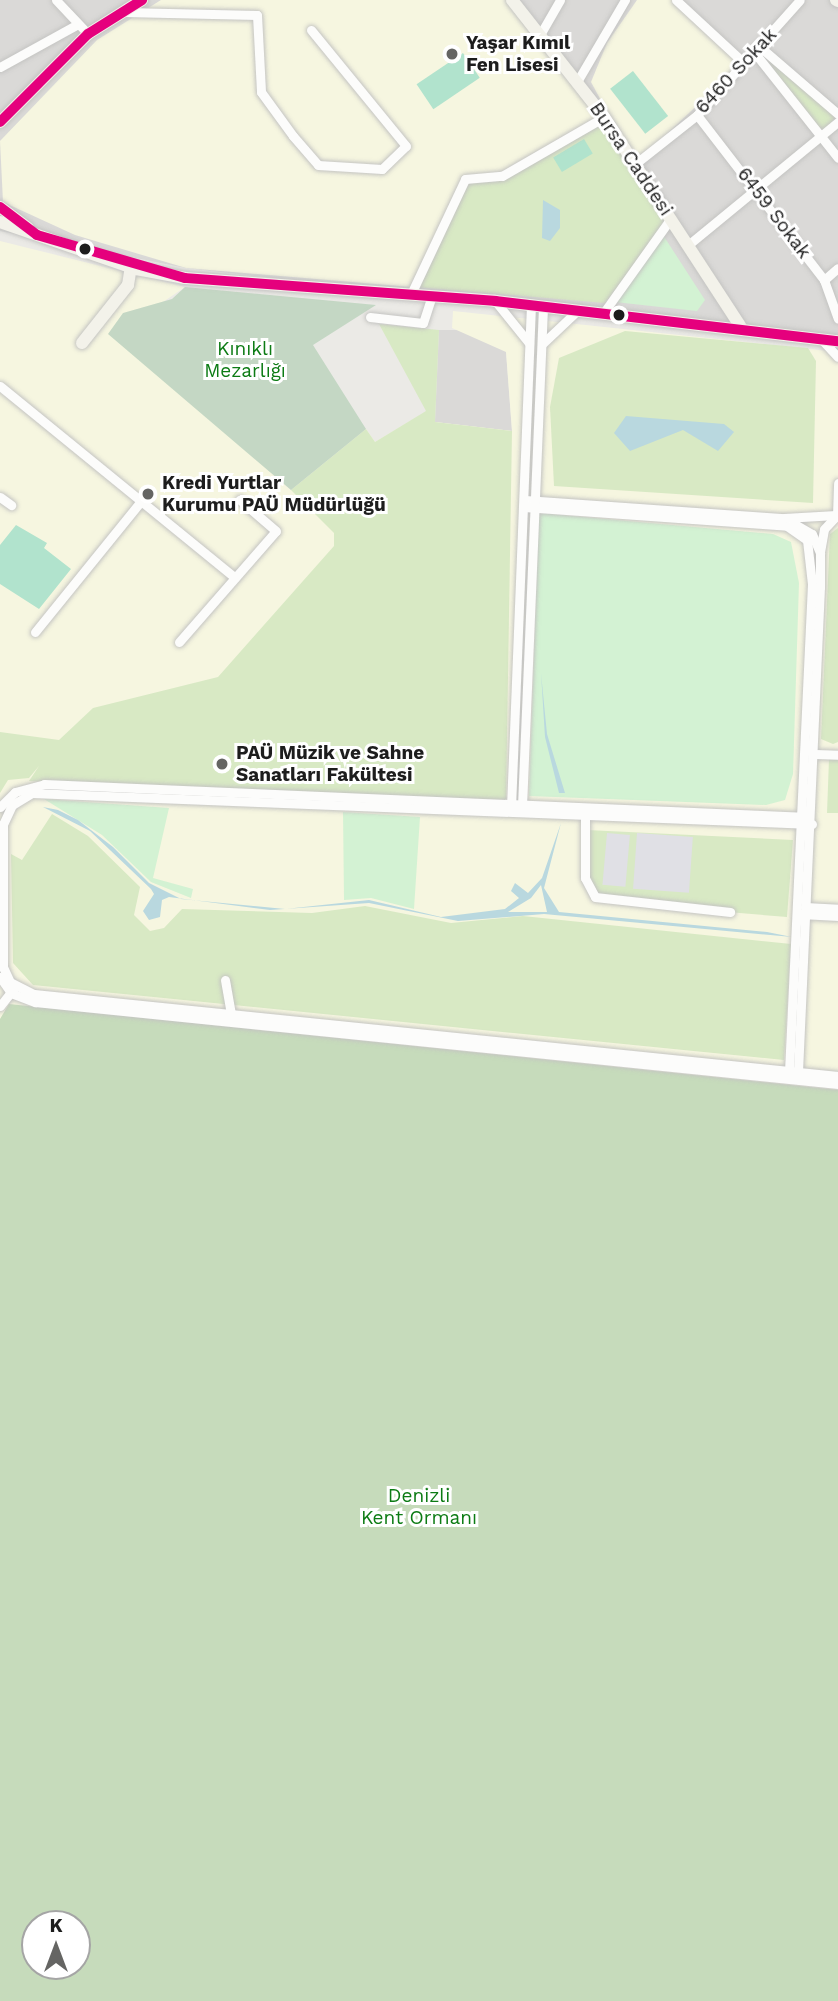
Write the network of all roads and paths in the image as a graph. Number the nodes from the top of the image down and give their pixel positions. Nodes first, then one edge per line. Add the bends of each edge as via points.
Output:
1 (56, 0) edge
2 (142, 0) edge
3 (512, 0) edge
4 (560, 0) edge
5 (625, 0) edge
6 (676, 0) edge
7 (800, 0) edge
8 (122, 12) junction
9 (76, 24) junction
10 (311, 30) dead end
11 (541, 33) junction
12 (88, 34) junction
13 (757, 50) junction
14 (743, 62) junction
15 (0, 67) edge
16 (578, 80) junction
17 (838, 114) edge
18 (697, 115) junction
19 (604, 117) junction
20 (0, 122) edge
21 (838, 122) edge
22 (821, 136) junction
23 (838, 158) edge
24 (635, 164) junction
25 (756, 188) junction
26 (0, 207) edge
27 (671, 218) junction
28 (3, 225) edge
29 (37, 234) junction
30 (688, 245) junction
31 (131, 267) junction
32 (838, 268) edge
33 (824, 280) junction
34 (411, 294) junction
35 (432, 296) junction
36 (495, 301) junction
37 (537, 305) junction
38 (580, 309) junction
39 (604, 312) junction
40 (370, 317) dead end
41 (838, 319) edge
42 (740, 326) junction
43 (821, 338) junction
44 (838, 341) edge
45 (82, 344) dead end
46 (530, 345) junction
47 (541, 345) junction
48 (838, 357) edge
49 (0, 386) edge
50 (838, 483) edge
51 (0, 497) edge
52 (240, 500) dead end
53 (141, 501) junction
54 (529, 504) junction
55 (11, 505) dead end
56 (837, 515) edge
57 (783, 518) dead end
58 (820, 553) junction
59 (235, 578) junction
60 (36, 632) dead end
61 (179, 642) dead end
62 (814, 754) junction
63 (838, 755) edge
64 (213, 795) junction
65 (511, 806) junction
66 (0, 807) edge
67 (522, 807) junction
68 (585, 816) junction
69 (807, 820) junction
70 (838, 909) edge
71 (803, 910) junction
72 (730, 912) dead end
73 (838, 916) edge
74 (0, 977) edge
75 (225, 980) dead end
76 (8, 989) edge
77 (0, 1006) edge
78 (231, 1014) junction
79 (793, 1076) junction
80 (838, 1076) edge
81 (838, 1084) edge

1 - 9 street
2 - 8 main road
3 - 11 main road, Bursa Caddesi
4 - 11 street
5 - 16 street
6 - 14 street
7 - 13 street, 6460 Sokak
8 - 10 street via 257,15 261,92 293,136 318,165 382,169 406,146
8 - 12 main road
9 - 12 street
9 - 15 street
11 - 16 main road, Bursa Caddesi
12 - 20 main road
13 - 14 street, 6460 Sokak
13 - 17 street
13 - 22 street
14 - 18 street, 6460 Sokak
16 - 19 main road, Bursa Caddesi
18 - 24 street, 6460 Sokak
18 - 25 street, 6459 Sokak
19 - 24 main road, Bursa Caddesi
19 - 34 street via 502,176 465,179
21 - 22 street
22 - 23 street
22 - 25 street
24 - 27 main road, Bursa Caddesi
25 - 30 street
25 - 33 street, 6459 Sokak
26 - 29 main road
27 - 30 main road, Bursa Caddesi
27 - 39 street
28 - 29 main road
29 - 31 main road
30 - 42 main road, Bursa Caddesi
31 - 34 main road via 185,278
31 - 45 main road via 128,285
32 - 33 street
33 - 41 street, 6459 Sokak
34 - 35 main road
35 - 36 main road
35 - 40 street via 423,323
36 - 37 main road
36 - 46 street
37 - 38 main road
37 - 46 street
37 - 47 street
38 - 39 main road
38 - 47 street
39 - 42 main road
42 - 43 main road
43 - 44 main road
43 - 48 street
46 - 54 street
47 - 54 street
49 - 53 street
50 - 56 street
51 - 55 street
52 - 59 street via 276,531
53 - 59 street
53 - 60 street
54 - 58 street via 784,518 806,527
54 - 65 street
54 - 67 street
54 - 69 street via 787,526 807,540 812,584
56 - 57 street
56 - 58 street via 824,529
58 - 62 street
59 - 61 street
62 - 63 street
62 - 69 street
64 - 65 street
64 - 66 street via 44,784 15,792
64 - 76 street via 43,792 12,805 3,824 1,899
65 - 67 street
67 - 68 street
67 - 69 street
68 - 69 street
68 - 72 street via 585,878 595,897
69 - 71 street
70 - 71 street
71 - 73 street
71 - 79 street
74 - 76 street
75 - 78 street
76 - 77 street
76 - 78 street
76 - 79 street via 35,1002
78 - 79 street
79 - 80 street
79 - 81 street

